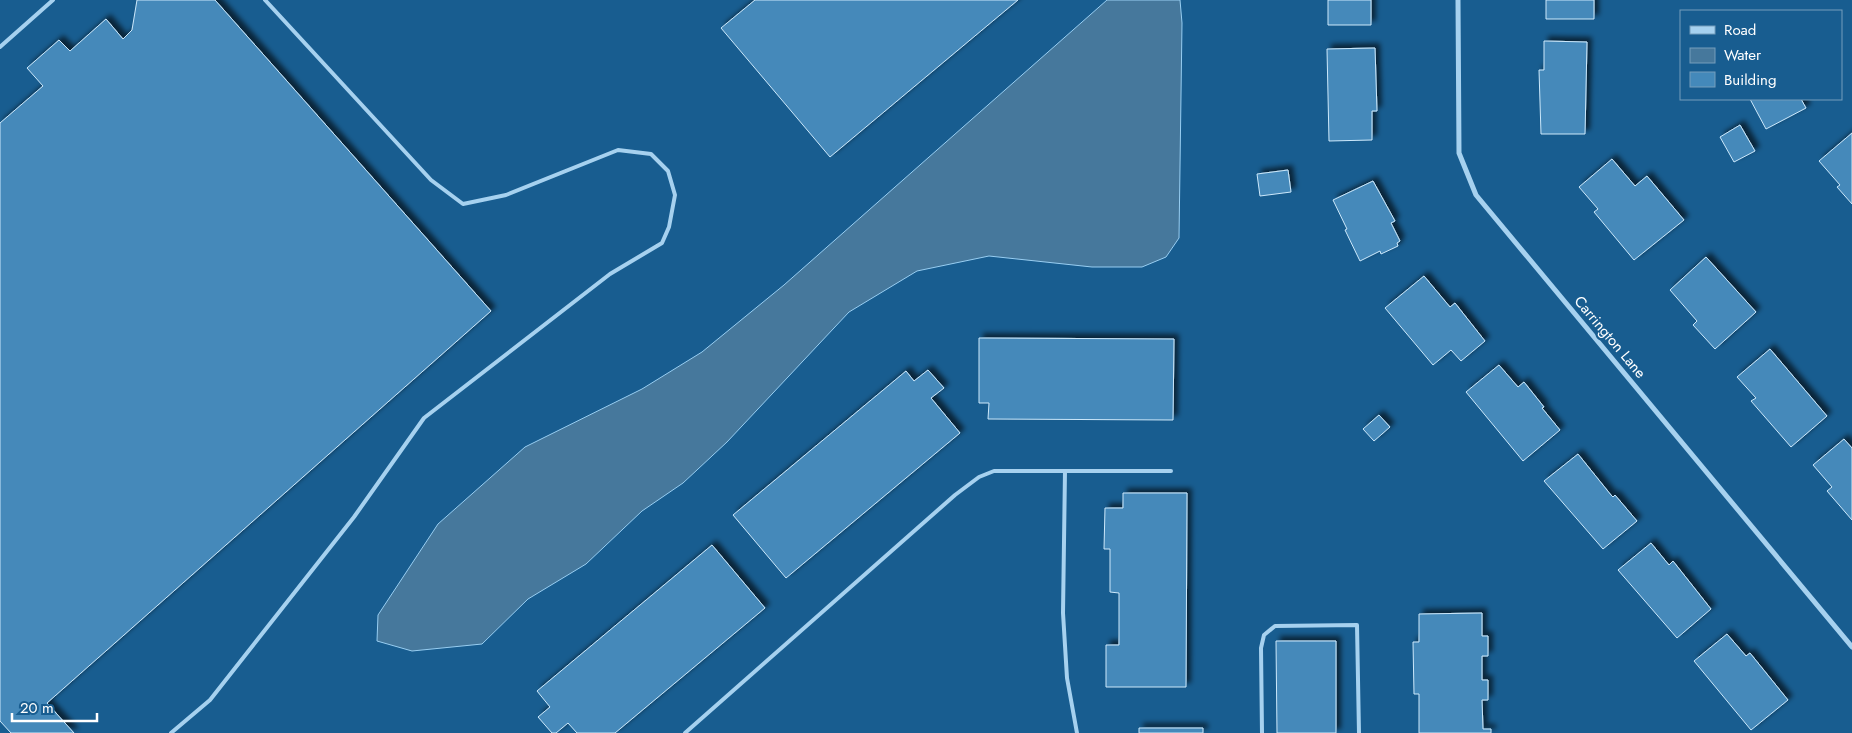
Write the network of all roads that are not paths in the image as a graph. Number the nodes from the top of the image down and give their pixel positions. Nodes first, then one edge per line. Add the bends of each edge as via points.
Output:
1 (53, 0) edge
2 (265, 0) edge
3 (1458, 0) edge
4 (0, 47) edge
5 (1065, 471) junction
6 (1171, 471) dead end
7 (1852, 647) edge
8 (171, 733) edge
9 (684, 733) edge
10 (1077, 733) edge
11 (1262, 733) edge
12 (1359, 733) edge

1 - 4 lane
2 - 8 lane via 430,180 463,204 506,195 618,150 651,154 668,171 675,195 669,227 662,243 610,274 424,418 354,517 210,700
3 - 7 street, Carrington Lane via 1459,152 1476,195
5 - 6 lane
5 - 9 lane via 994,471 979,477
5 - 10 lane via 1063,613 1067,678
11 - 12 lane via 1261,648 1264,635 1275,626 1357,625

